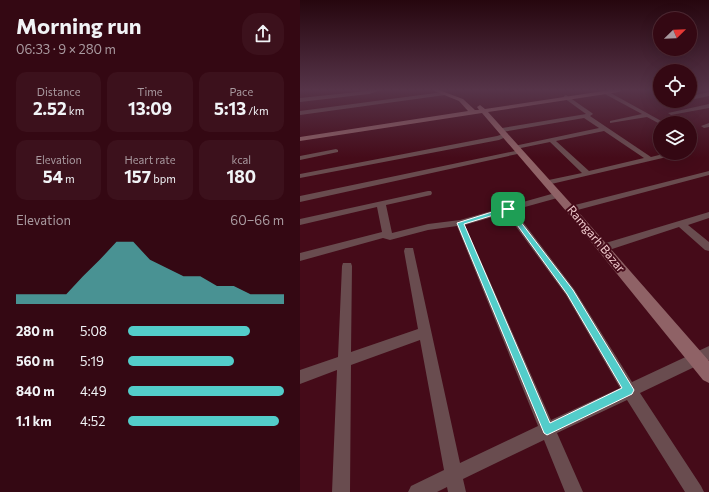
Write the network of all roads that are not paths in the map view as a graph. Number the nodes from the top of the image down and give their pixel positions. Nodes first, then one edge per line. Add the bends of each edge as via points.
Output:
1 (448, 113) edge
2 (454, 113) edge
3 (482, 113) edge
4 (589, 113) edge
5 (644, 113) edge
6 (648, 115) junction
7 (585, 116) junction
8 (653, 118) edge
9 (612, 122) dead end
10 (605, 129) junction
11 (504, 132) junction
12 (300, 133) edge
13 (300, 139) edge
14 (551, 140) junction
15 (518, 150) junction
16 (336, 151) dead end
17 (300, 158) edge
18 (653, 158) edge
19 (650, 159) junction
20 (709, 173) edge
21 (588, 174) junction
22 (300, 176) edge
23 (547, 183) junction
24 (428, 193) dead end
25 (558, 195) junction
26 (300, 199) edge
27 (381, 204) junction
28 (508, 209) junction
29 (570, 209) junction
30 (709, 215) edge
31 (300, 222) edge
32 (460, 223) junction
33 (681, 224) junction
34 (387, 234) junction
35 (709, 247) edge
36 (603, 248) junction
37 (410, 251) dead end
38 (300, 258) edge
39 (346, 266) dead end
40 (425, 332) junction
41 (702, 355) edge
42 (344, 361) junction
43 (709, 374) edge
44 (300, 376) edge
45 (629, 390) junction
46 (547, 429) junction
47 (453, 474) junction
48 (341, 492) edge
49 (417, 492) edge
50 (457, 492) edge
51 (574, 492) edge
52 (695, 492) edge

1 - 12 main road
2 - 13 main road
3 - 11 main road, Ramgarh Bazar
4 - 7 street
5 - 6 street
6 - 8 street
6 - 9 street
7 - 10 street
7 - 11 street
10 - 14 street
10 - 19 street
11 - 15 main road, Ramgarh Bazar
11 - 22 street via 499,138
14 - 15 street
14 - 21 street
15 - 23 main road, Ramgarh Bazar
15 - 26 street
16 - 17 street
18 - 19 street
19 - 21 street
20 - 29 street
21 - 23 street
23 - 25 main road, Ramgarh Bazar
24 - 27 street
25 - 28 street
25 - 29 main road, Ramgarh Bazar
27 - 31 street
27 - 34 street
28 - 32 street
28 - 45 street via 570,292
29 - 36 main road, Ramgarh Bazar
30 - 33 street
32 - 34 street via 428,227 390,237 387,237
32 - 46 street
33 - 35 street
33 - 36 street
34 - 38 street
36 - 41 main road, Ramgarh Bazar
37 - 40 street
39 - 42 street
40 - 42 street
40 - 47 street
41 - 43 main road, Ramgarh Bazar
41 - 45 street
42 - 44 street
42 - 48 street
45 - 46 street
45 - 52 street
46 - 47 street
46 - 51 street
47 - 49 street
47 - 50 street

